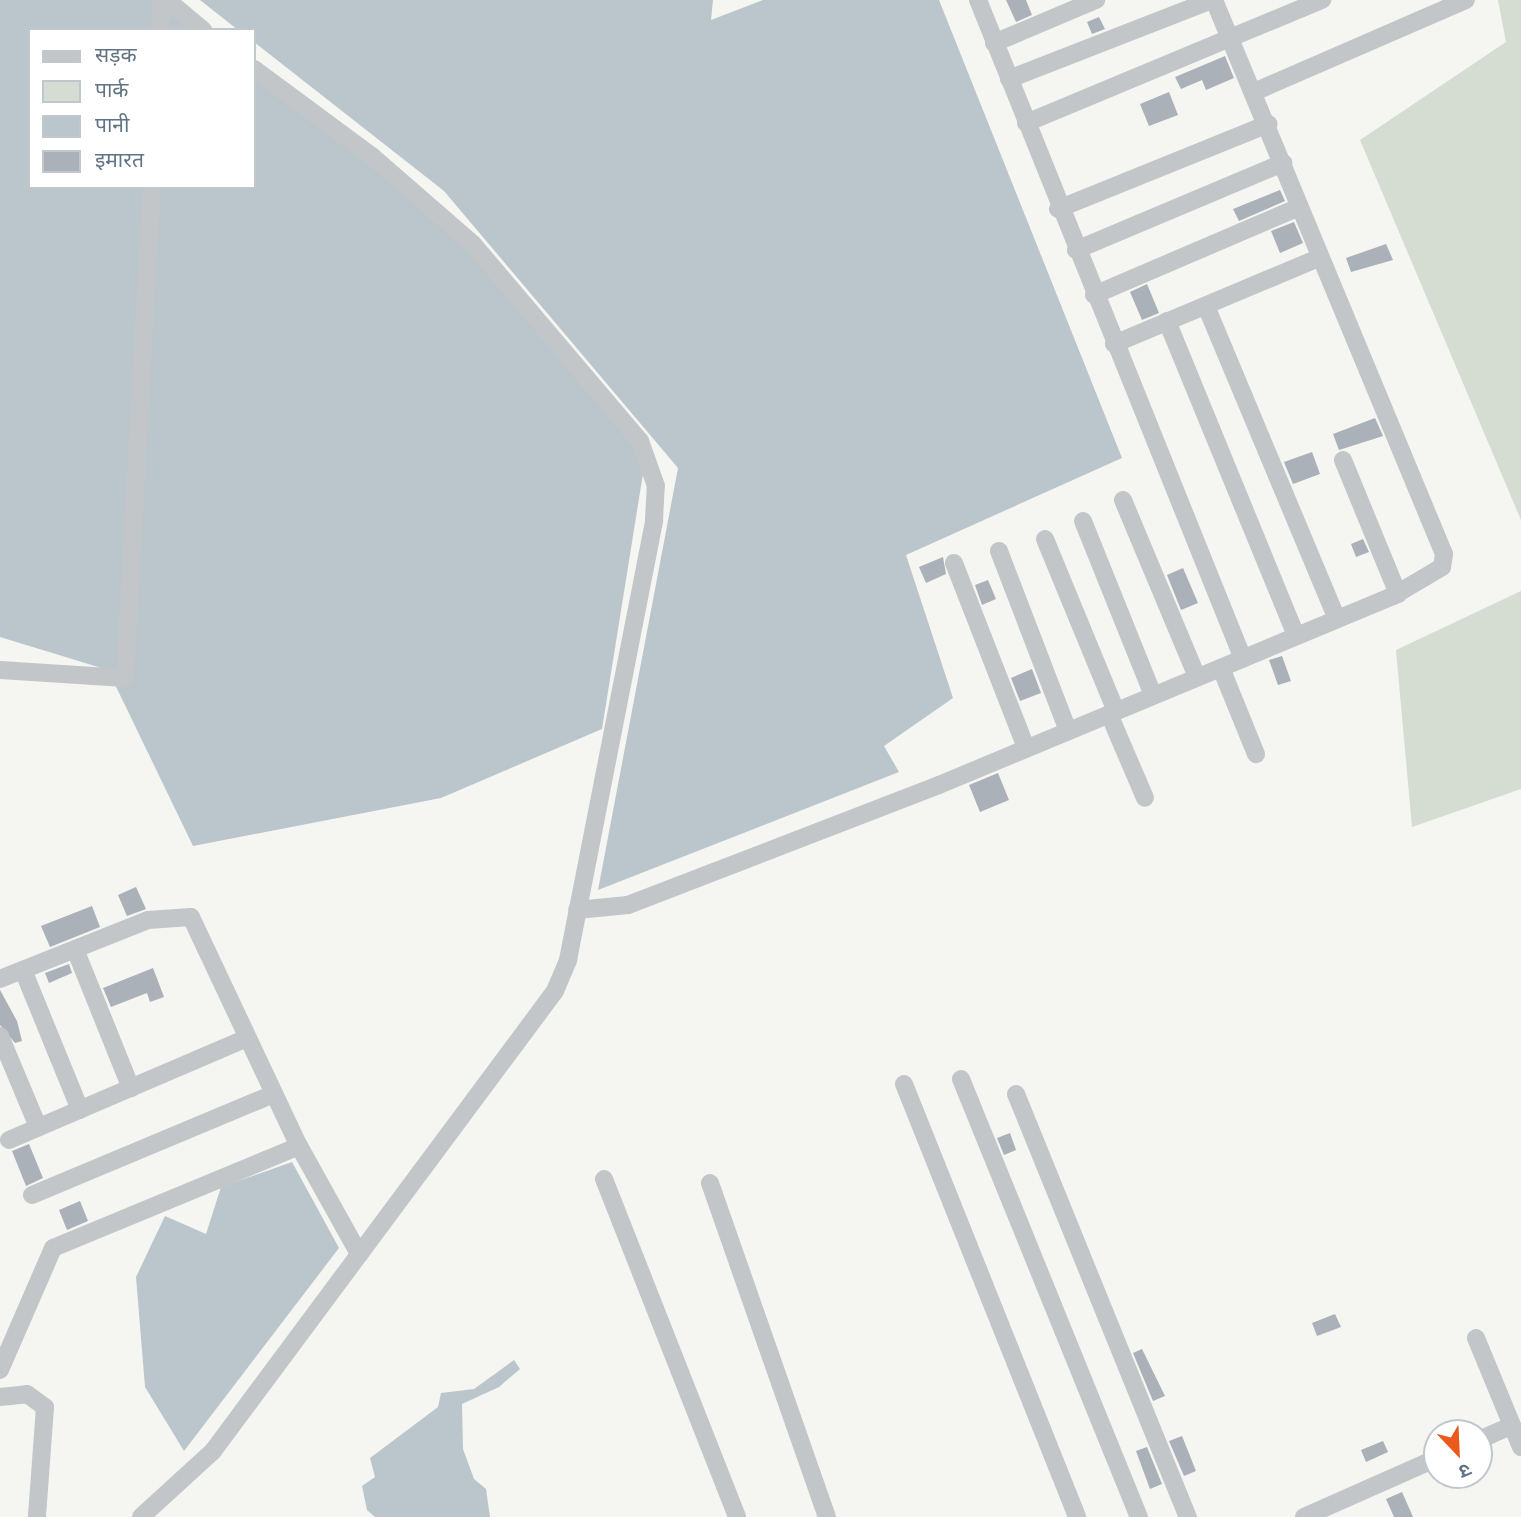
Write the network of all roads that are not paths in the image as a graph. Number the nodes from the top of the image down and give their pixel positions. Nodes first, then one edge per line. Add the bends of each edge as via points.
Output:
1 (162, 0) edge
2 (167, 0) edge
3 (978, 0) edge
4 (1096, 0) edge
5 (1213, 0) edge
6 (1322, 0) edge
7 (1466, 0) edge
8 (160, 28) edge
9 (201, 28) edge
10 (1229, 37) junction
11 (994, 43) junction
12 (256, 70) edge
13 (1009, 79) junction
14 (1254, 92) junction
15 (1026, 123) junction
16 (1268, 124) junction
17 (1283, 163) junction
18 (152, 189) edge
19 (1299, 207) junction
20 (1058, 209) junction
21 (1076, 250) junction
22 (1319, 258) junction
23 (1094, 295) junction
24 (1206, 306) junction
25 (1167, 321) junction
26 (1114, 344) junction
27 (1343, 460) dead end
28 (1123, 500) dead end
29 (1083, 521) dead end
30 (1045, 539) dead end
31 (999, 551) dead end
32 (954, 563) dead end
33 (1398, 594) junction
34 (1337, 619) junction
35 (1296, 636) junction
36 (1243, 659) junction
37 (1221, 668) junction
38 (0, 670) edge
39 (1198, 677) junction
40 (1153, 695) junction
41 (1112, 712) junction
42 (1068, 731) junction
43 (1026, 748) junction
44 (1256, 754) dead end
45 (1145, 798) dead end
46 (577, 910) junction
47 (75, 949) junction
48 (23, 970) junction
49 (0, 979) edge
50 (0, 1036) edge
51 (247, 1038) junction
52 (961, 1079) dead end
53 (904, 1084) dead end
54 (131, 1088) junction
55 (274, 1094) junction
56 (1016, 1094) dead end
57 (80, 1110) junction
58 (38, 1127) junction
59 (9, 1140) dead end
60 (299, 1146) junction
61 (604, 1179) dead end
62 (710, 1183) dead end
63 (32, 1195) dead end
64 (359, 1254) junction
65 (1476, 1338) dead end
66 (0, 1370) edge
67 (0, 1396) edge
68 (1512, 1425) junction
69 (1493, 1434) edge
70 (1521, 1447) edge
71 (1423, 1464) edge
72 (37, 1517) edge
73 (141, 1517) edge
74 (737, 1517) edge
75 (827, 1517) edge
76 (1077, 1517) edge
77 (1139, 1517) edge
78 (1188, 1517) edge
79 (1304, 1517) edge

1 - 8 street
2 - 9 street
3 - 11 street
4 - 11 street
5 - 10 street
5 - 13 street
6 - 10 street
7 - 14 street
10 - 14 street
10 - 15 street
11 - 13 street
12 - 46 street via 395,174 473,244 631,429 652,470 654,520
13 - 15 street
14 - 16 street
15 - 20 street
16 - 17 street
16 - 20 street
17 - 19 street
17 - 21 street
18 - 38 street via 125,678
19 - 22 street
19 - 23 street
20 - 21 street
21 - 23 street
22 - 24 street
22 - 33 street via 1444,554 1434,576
23 - 26 street
24 - 25 street
24 - 34 street
25 - 26 street
25 - 35 street
26 - 36 street
27 - 33 street
28 - 39 street
29 - 40 street
30 - 41 street
31 - 42 street
32 - 43 street
33 - 34 street
34 - 35 street
35 - 36 street
36 - 37 street
37 - 39 street
37 - 44 street
39 - 40 street
40 - 41 street
41 - 42 street
41 - 45 street
42 - 43 street
43 - 46 street via 651,898 611,910
46 - 64 street via 555,991
47 - 48 street
47 - 51 street via 167,914 191,917
47 - 54 street
48 - 49 street
48 - 57 street
50 - 58 street
51 - 54 street
51 - 55 street
52 - 77 street
53 - 76 street
54 - 57 street
55 - 60 street
55 - 63 street
56 - 78 street
57 - 58 street
58 - 59 street
60 - 64 street
60 - 66 street via 53,1248
61 - 74 street
62 - 75 street
64 - 73 street via 213,1451
65 - 68 street
67 - 72 street via 27,1394 46,1407
68 - 69 street
68 - 70 street
71 - 79 street

